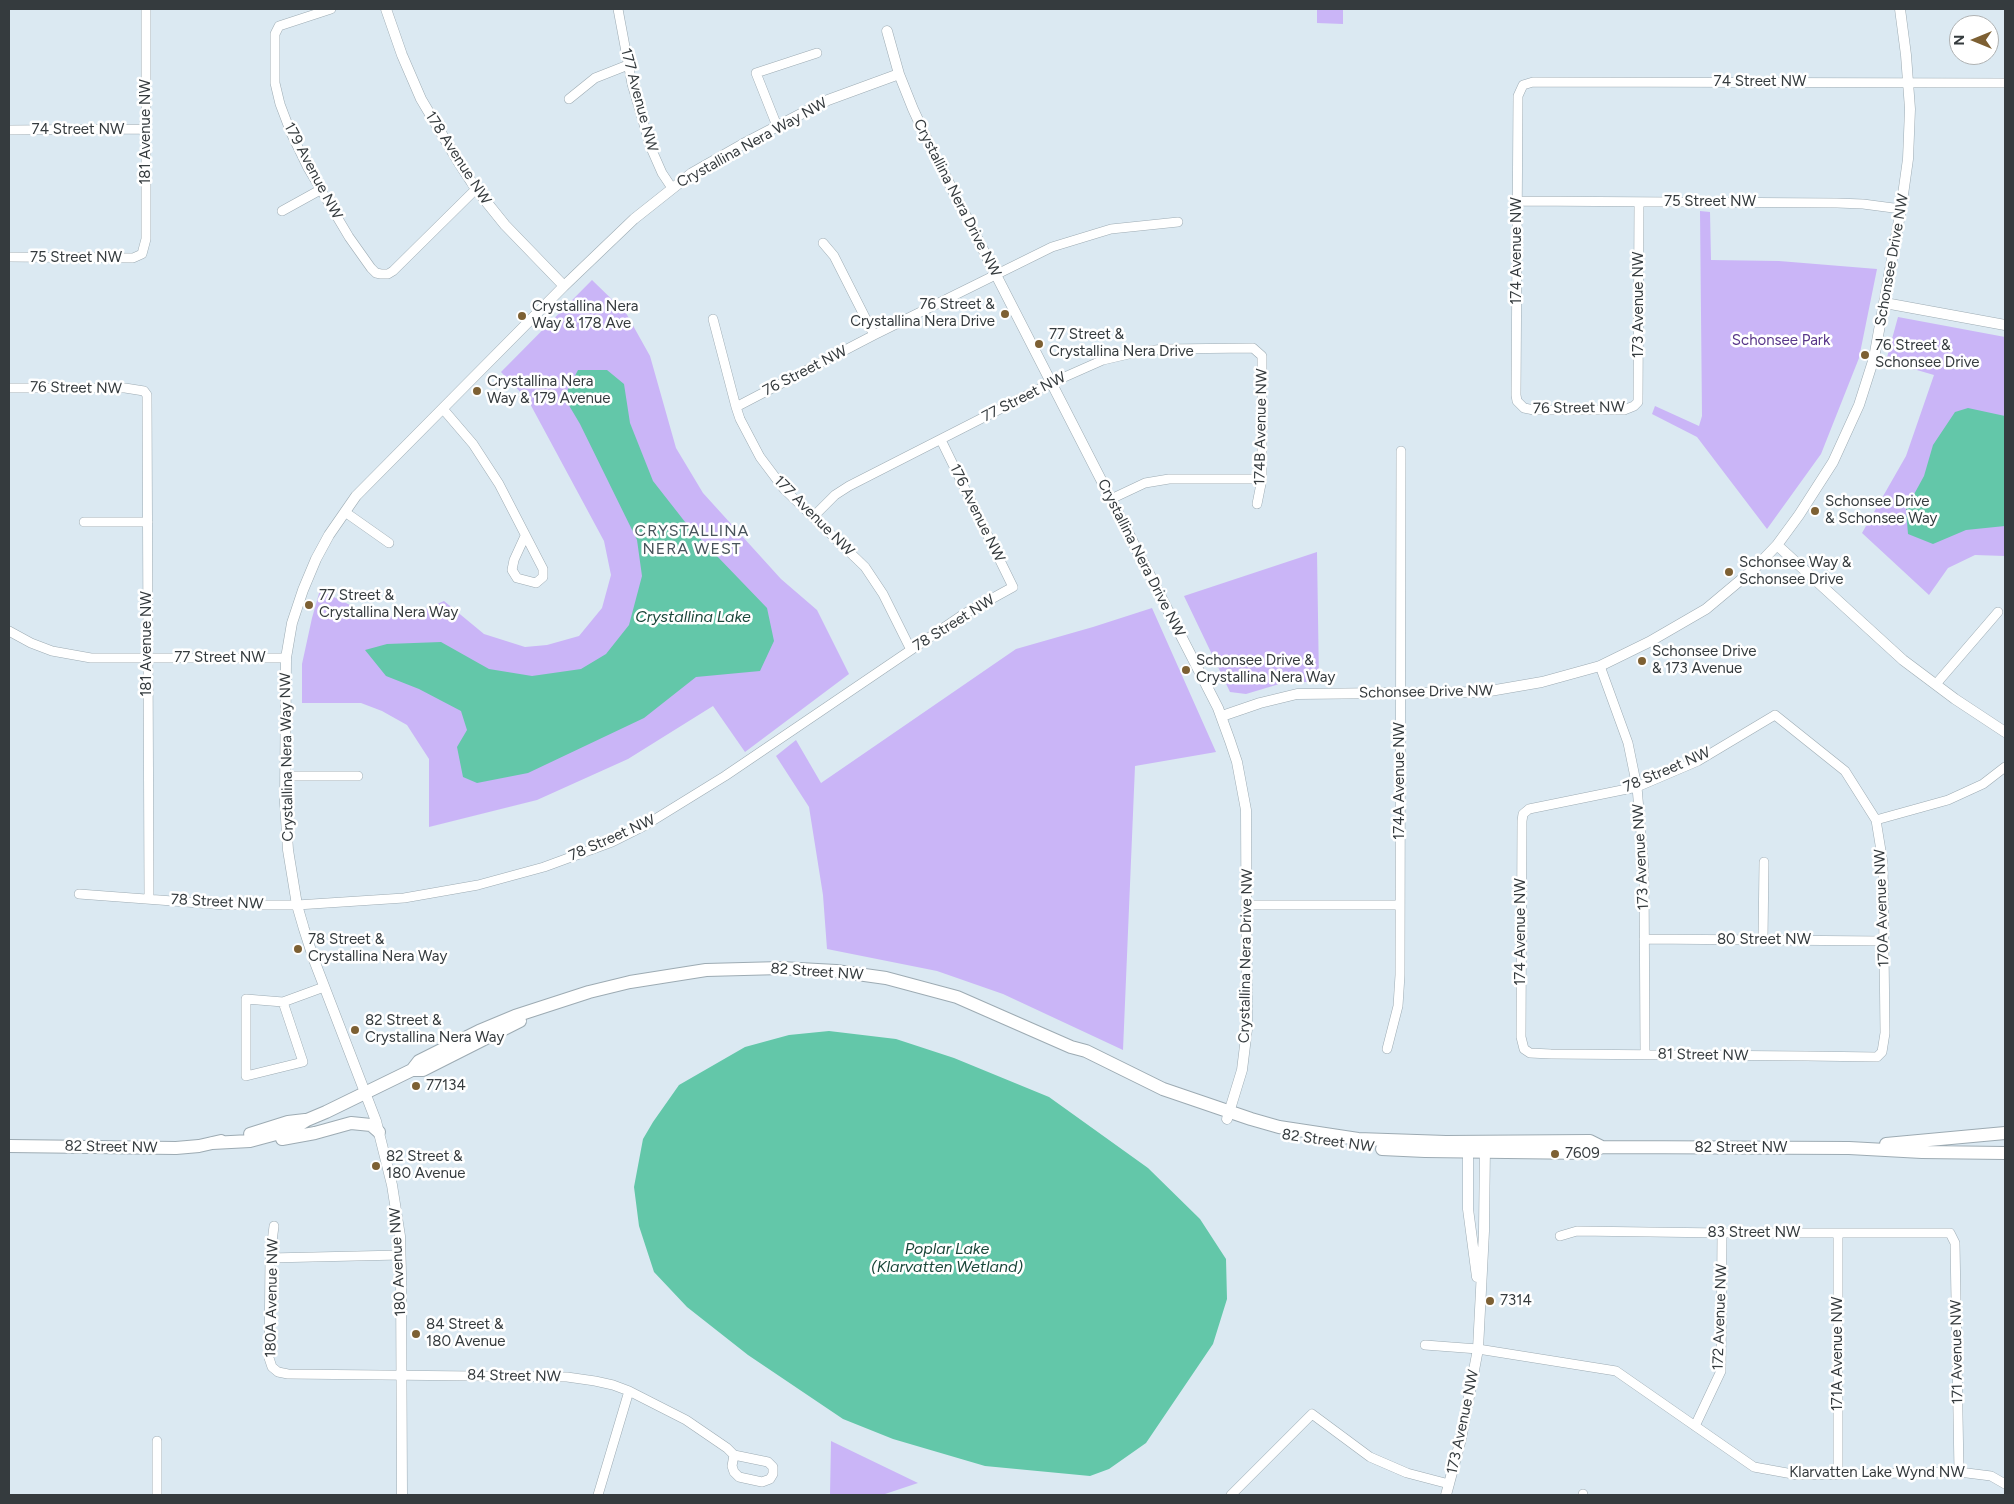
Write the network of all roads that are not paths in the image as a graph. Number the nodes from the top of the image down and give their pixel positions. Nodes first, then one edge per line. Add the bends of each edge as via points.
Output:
1 (146, 9) edge
2 (331, 9) edge
3 (386, 9) edge
4 (618, 9) edge
5 (1900, 9) edge
6 (887, 31) dead end
7 (817, 53) dead end
8 (628, 65) junction
9 (900, 74) junction
10 (1908, 82) junction
11 (2005, 83) edge
12 (1519, 92) joint
13 (569, 99) dead end
14 (777, 126) junction
15 (146, 129) junction
16 (9, 130) edge
17 (672, 188) junction
18 (476, 189) junction
19 (320, 190) junction
20 (1517, 201) junction
21 (1639, 202) junction
22 (1902, 209) junction
23 (282, 211) dead end
24 (1178, 222) dead end
25 (823, 243) dead end
26 (142, 254) joint
27 (9, 257) edge
28 (995, 274) junction
29 (564, 286) junction
30 (1885, 302) junction
31 (713, 319) dead end
32 (2005, 325) edge
33 (874, 335) junction
34 (1257, 351) joint
35 (1051, 383) junction
36 (9, 388) edge
37 (144, 391) joint
38 (1634, 406) joint
39 (736, 407) junction
40 (1524, 408) joint
41 (443, 409) junction
42 (941, 440) junction
43 (1401, 451) dead end
44 (1262, 479) junction
45 (1110, 499) junction
46 (1257, 504) dead end
47 (344, 512) junction
48 (814, 516) junction
49 (84, 522) dead end
50 (148, 522) junction
51 (525, 536) junction
52 (390, 543) dead end
53 (1777, 545) junction
54 (1013, 587) joint
55 (1998, 612) dead end
56 (9, 631) edge
57 (911, 650) junction
58 (147, 658) junction
59 (286, 658) junction
60 (1600, 666) junction
61 (1936, 684) junction
62 (1399, 693) junction
63 (1775, 715) joint
64 (1222, 716) junction
65 (2005, 732) edge
66 (2005, 767) edge
67 (285, 776) junction
68 (358, 776) dead end
69 (1637, 787) junction
70 (1523, 814) joint
71 (1876, 820) junction
72 (1764, 862) dead end
73 (79, 894) dead end
74 (149, 898) junction
75 (297, 905) junction
76 (1247, 905) junction
77 (1400, 905) junction
78 (1644, 939) junction
79 (1763, 939) junction
80 (1883, 941) junction
81 (324, 987) junction
82 (283, 1002) junction
83 (1387, 1049) dead end
84 (1524, 1049) joint
85 (1882, 1052) joint
86 (1645, 1054) junction
87 (366, 1093) junction
88 (1228, 1116) junction
89 (307, 1120) junction
90 (379, 1132) junction
91 (2005, 1133) edge
92 (250, 1141) junction
93 (212, 1143) junction
94 (9, 1146) edge
95 (1468, 1147) junction
96 (1485, 1147) junction
97 (1849, 1148) junction
98 (2005, 1153) edge
99 (274, 1226) dead end
100 (1838, 1233) junction
101 (1950, 1233) joint
102 (1722, 1234) junction
103 (1560, 1236) dead end
104 (400, 1254) junction
105 (270, 1258) junction
106 (1480, 1303) junction
107 (1425, 1344) dead end
108 (1478, 1349) junction
109 (274, 1370) joint
110 (402, 1374) junction
111 (629, 1392) junction
112 (1695, 1426) junction
113 (158, 1441) dead end
114 (734, 1455) junction
115 (1959, 1472) junction
116 (1838, 1475) junction
117 (1449, 1484) junction
118 (2005, 1484) edge
119 (156, 1495) edge
120 (402, 1495) edge
121 (598, 1495) edge
122 (1231, 1495) edge
123 (1446, 1495) edge

1 - 15 street, 181 Avenue NW
2 - 19 street, 179 Avenue NW via 279,26 274,34 274,73 280,104
3 - 18 street, 178 Avenue NW via 421,99
4 - 8 street, 177 Avenue NW
5 - 10 street, Schonsee Drive NW
6 - 9 street, Crystallina Nera Drive NW
7 - 14 street via 756,73
8 - 13 street via 595,78
8 - 17 street, 177 Avenue NW via 651,148
9 - 14 street, Crystallina Nera Way NW via 828,100
9 - 28 street, Crystallina Nera Drive NW via 931,148
10 - 11 street, 74 Street NW
10 - 12 street, 74 Street NW via 1533,82 1523,86
10 - 22 street, Schonsee Drive NW via 1910,131
12 - 20 street, 174 Avenue NW
14 - 17 street, Crystallina Nera Way NW
15 - 16 street, 74 Street NW
15 - 26 street, 181 Avenue NW via 146,239
17 - 29 street, Crystallina Nera Way NW via 634,219
18 - 19 street, 179 Avenue NW via 388,274 376,273 366,262
18 - 29 street, 178 Avenue NW via 505,225
19 - 23 street
20 - 21 street, 75 Street NW
20 - 40 street, 174 Avenue NW via 1516,395 1517,402
21 - 22 street, 75 Street NW via 1837,203
21 - 38 street, 173 Avenue NW via 1639,397
22 - 30 street, Schonsee Drive NW
24 - 28 street, 76 Street NW via 1089,234 1052,247
25 - 33 street via 834,256
26 - 27 street, 75 Street NW via 132,258
28 - 33 street, 76 Street NW
28 - 35 street, Crystallina Nera Drive NW
29 - 41 street, Crystallina Nera Way NW
30 - 32 street
30 - 53 street, Schonsee Drive NW via 1872,366 1847,432 1817,488
31 - 39 street, 177 Avenue NW
33 - 39 street, 76 Street NW
34 - 35 street, 77 Street NW via 1253,348 1150,350 1103,360
34 - 44 street, 174B Avenue NW via 1262,356
35 - 42 street, 77 Street NW
35 - 45 street, Crystallina Nera Drive NW
36 - 37 street, 76 Street NW via 125,388
37 - 50 street, 181 Avenue NW via 148,403
38 - 40 street, 76 Street NW via 1624,410
39 - 48 street, 177 Avenue NW via 772,474
41 - 47 street, Crystallina Nera Way NW via 371,480
41 - 51 street via 486,463
42 - 48 street, 77 Street NW via 850,486 835,495
42 - 54 street, 176 Avenue NW
43 - 62 street, 174A Avenue NW
44 - 45 street via 1169,479 1145,483
44 - 46 street, 174B Avenue NW
45 - 64 street, Crystallina Nera Drive NW
47 - 52 street
47 - 59 street, Crystallina Nera Way NW via 316,559 303,590 292,623
48 - 57 street, 177 Avenue NW via 870,574
49 - 50 street
50 - 58 street, 181 Avenue NW
51 - 51 street via 512,570 517,578 536,583 544,574
53 - 60 street, Schonsee Drive NW via 1706,609
53 - 61 street via 1867,629
54 - 57 street, 78 Street NW via 964,614
55 - 61 street
56 - 58 street, 77 Street NW via 52,651 91,658
57 - 75 street, 78 Street NW via 685,802 612,842 544,868 478,885 404,898
58 - 59 street, 77 Street NW
58 - 74 street, 181 Avenue NW
59 - 67 street, Crystallina Nera Way NW
60 - 62 street, Schonsee Drive NW via 1506,690
60 - 69 street, 173 Avenue NW via 1628,743
61 - 65 street
62 - 64 street, Schonsee Drive NW via 1297,694
62 - 77 street, 174A Avenue NW
63 - 69 street, 78 Street NW via 1698,761
63 - 71 street, 170A Avenue NW via 1845,771
64 - 76 street, Crystallina Nera Drive NW via 1237,762 1246,810
66 - 71 street via 1983,784 1948,800
67 - 68 street
67 - 75 street, Crystallina Nera Way NW via 288,850
69 - 70 street, 78 Street NW via 1529,809
69 - 78 street, 173 Avenue NW via 1644,869
70 - 84 street, 174 Avenue NW via 1521,1037
71 - 80 street, 170A Avenue NW via 1883,863
72 - 79 street
73 - 74 street, 78 Street NW
74 - 75 street, 78 Street NW via 226,905
75 - 81 street, Crystallina Nera Way NW
76 - 77 street
76 - 88 street, Crystallina Nera Drive NW via 1246,1049
77 - 83 street, 174A Avenue NW via 1400,988
78 - 79 street, 80 Street NW
78 - 86 street, 173 Avenue NW
79 - 80 street, 80 Street NW
80 - 85 street, 170A Avenue NW via 1885,1033
81 - 82 street
81 - 87 street, Crystallina Nera Way NW
82 - 82 street via 303,1062 246,1076 246,999
84 - 86 street, 81 Street NW via 1544,1054
85 - 86 street, 81 Street NW via 1877,1056
87 - 88 main road, 82 Street NW via 412,1070 423,1070 474,1046 554,1004 589,992 706,970 781,968 886,978 957,997
87 - 89 main road, 82 Street NW
87 - 90 street, 180 Avenue NW
88 - 95 main road, 82 Street NW via 1340,1137
89 - 92 main road, 82 Street NW via 291,1130
89 - 93 main road, 82 Street NW via 288,1122
90 - 92 main road via 371,1125 351,1123 296,1137
90 - 104 street, 180 Avenue NW via 393,1193
91 - 97 main road, 82 Street NW
92 - 93 main road, 82 Street NW
93 - 94 main road, 82 Street NW via 169,1148
95 - 96 main road, 82 Street NW
95 - 106 street, 173 Avenue NW via 1468,1209
96 - 97 main road, 82 Street NW via 1589,1153 1602,1147
96 - 106 street, 173 Avenue NW
97 - 98 main road, 82 Street NW
99 - 105 street, 180A Avenue NW
100 - 101 street, 83 Street NW
100 - 102 street, 83 Street NW
100 - 116 street, 171A Avenue NW
101 - 115 street, 171 Avenue NW via 1955,1242
102 - 103 street, 83 Street NW via 1578,1231
102 - 112 street, 172 Avenue NW via 1721,1370
104 - 105 street
104 - 110 street, 180 Avenue NW
105 - 109 street, 180A Avenue NW via 269,1358
106 - 108 street, 173 Avenue NW
107 - 108 street, 173 Avenue NW
108 - 112 street, Klarvatten Lake Wynd NW via 1616,1371
108 - 117 street, 173 Avenue NW
109 - 110 street, 84 Street NW via 288,1374
110 - 111 street, 84 Street NW via 580,1378
110 - 120 street, 180 Avenue NW
111 - 114 street, 84 Street NW via 686,1420
111 - 121 street
112 - 116 street, Klarvatten Lake Wynd NW via 1754,1467 1798,1475
113 - 119 street
114 - 114 street, 84 Street NW via 732,1466 739,1477 762,1482 773,1474 773,1467 768,1462
115 - 116 street, Klarvatten Lake Wynd NW
115 - 118 street, Klarvatten Lake Wynd NW via 1991,1476
117 - 122 street via 1407,1473 1370,1457 1312,1414
117 - 123 street, 173 Avenue NW

